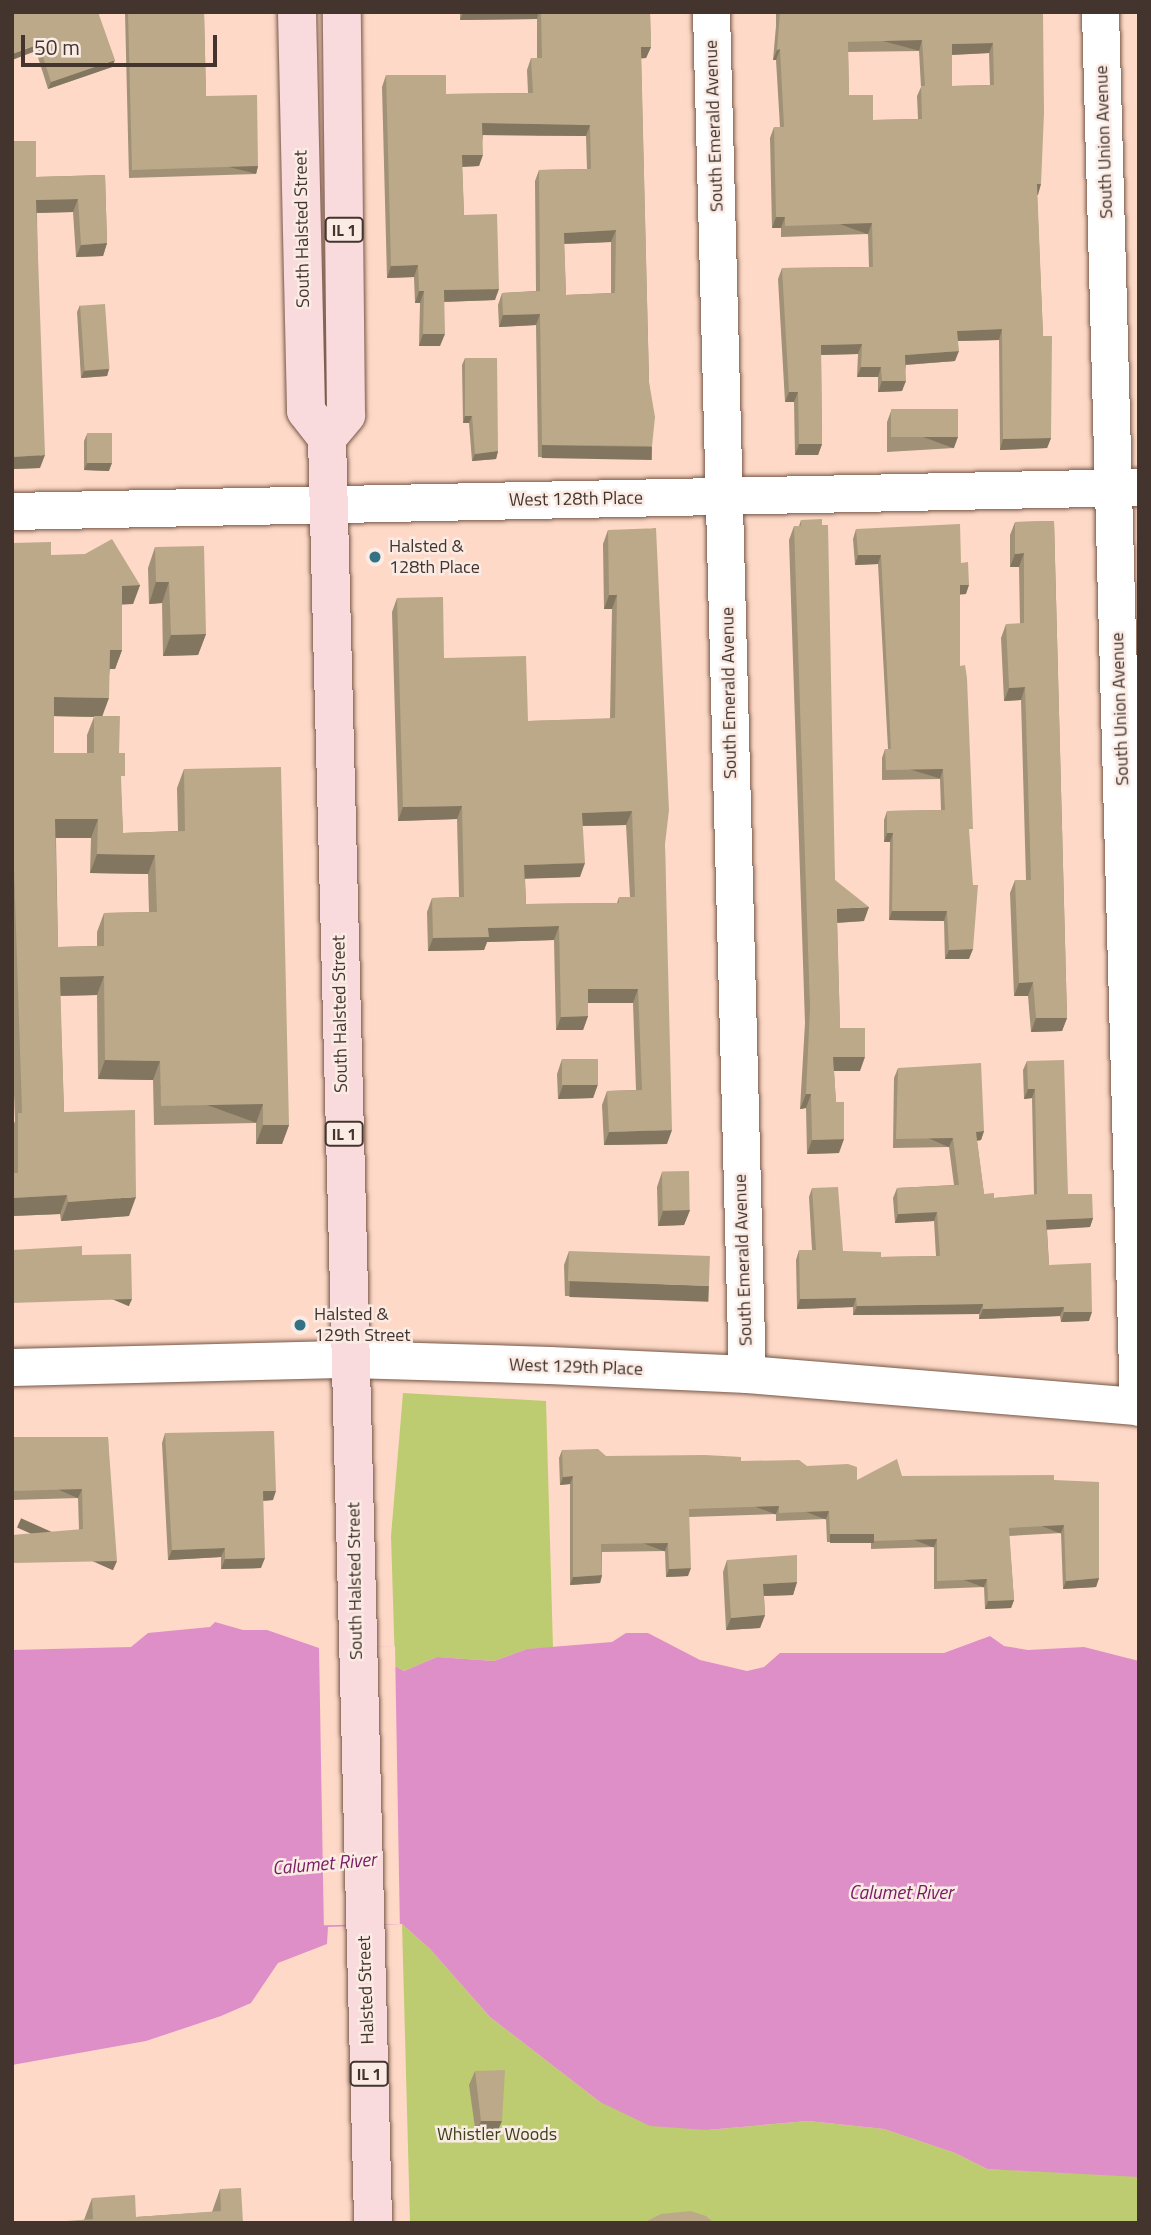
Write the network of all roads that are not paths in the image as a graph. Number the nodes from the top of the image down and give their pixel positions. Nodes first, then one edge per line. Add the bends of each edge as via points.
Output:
1 (297, 12) edge
2 (342, 12) edge
3 (711, 12) edge
4 (1100, 12) edge
5 (327, 438) junction
6 (1126, 487) edge
7 (723, 496) junction
8 (328, 504) junction
9 (12, 511) edge
10 (349, 1359) junction
11 (12, 1367) edge
12 (747, 1374) junction
13 (1139, 1406) edge
14 (364, 1926) joint
15 (373, 2223) edge

1 - 5 main road, South Halsted Street via 306,411
2 - 5 main road, IL 1 via 346,415
3 - 7 street, South Emerald Avenue
4 - 6 street, South Union Avenue
5 - 8 main road, South Halsted Street / IL 1
6 - 7 street, West 128th Place
6 - 13 street, South Union Avenue
7 - 8 street, West 128th Place
7 - 12 street, South Emerald Avenue
8 - 9 street, West 128th Place
8 - 10 main road, South Halsted Street / IL 1
10 - 11 street, West 129th Place
10 - 12 street, West 129th Place
10 - 14 main road, South Halsted Street / IL 1
12 - 13 street, West 129th Place
14 - 15 main road, Halsted Street / IL 1

